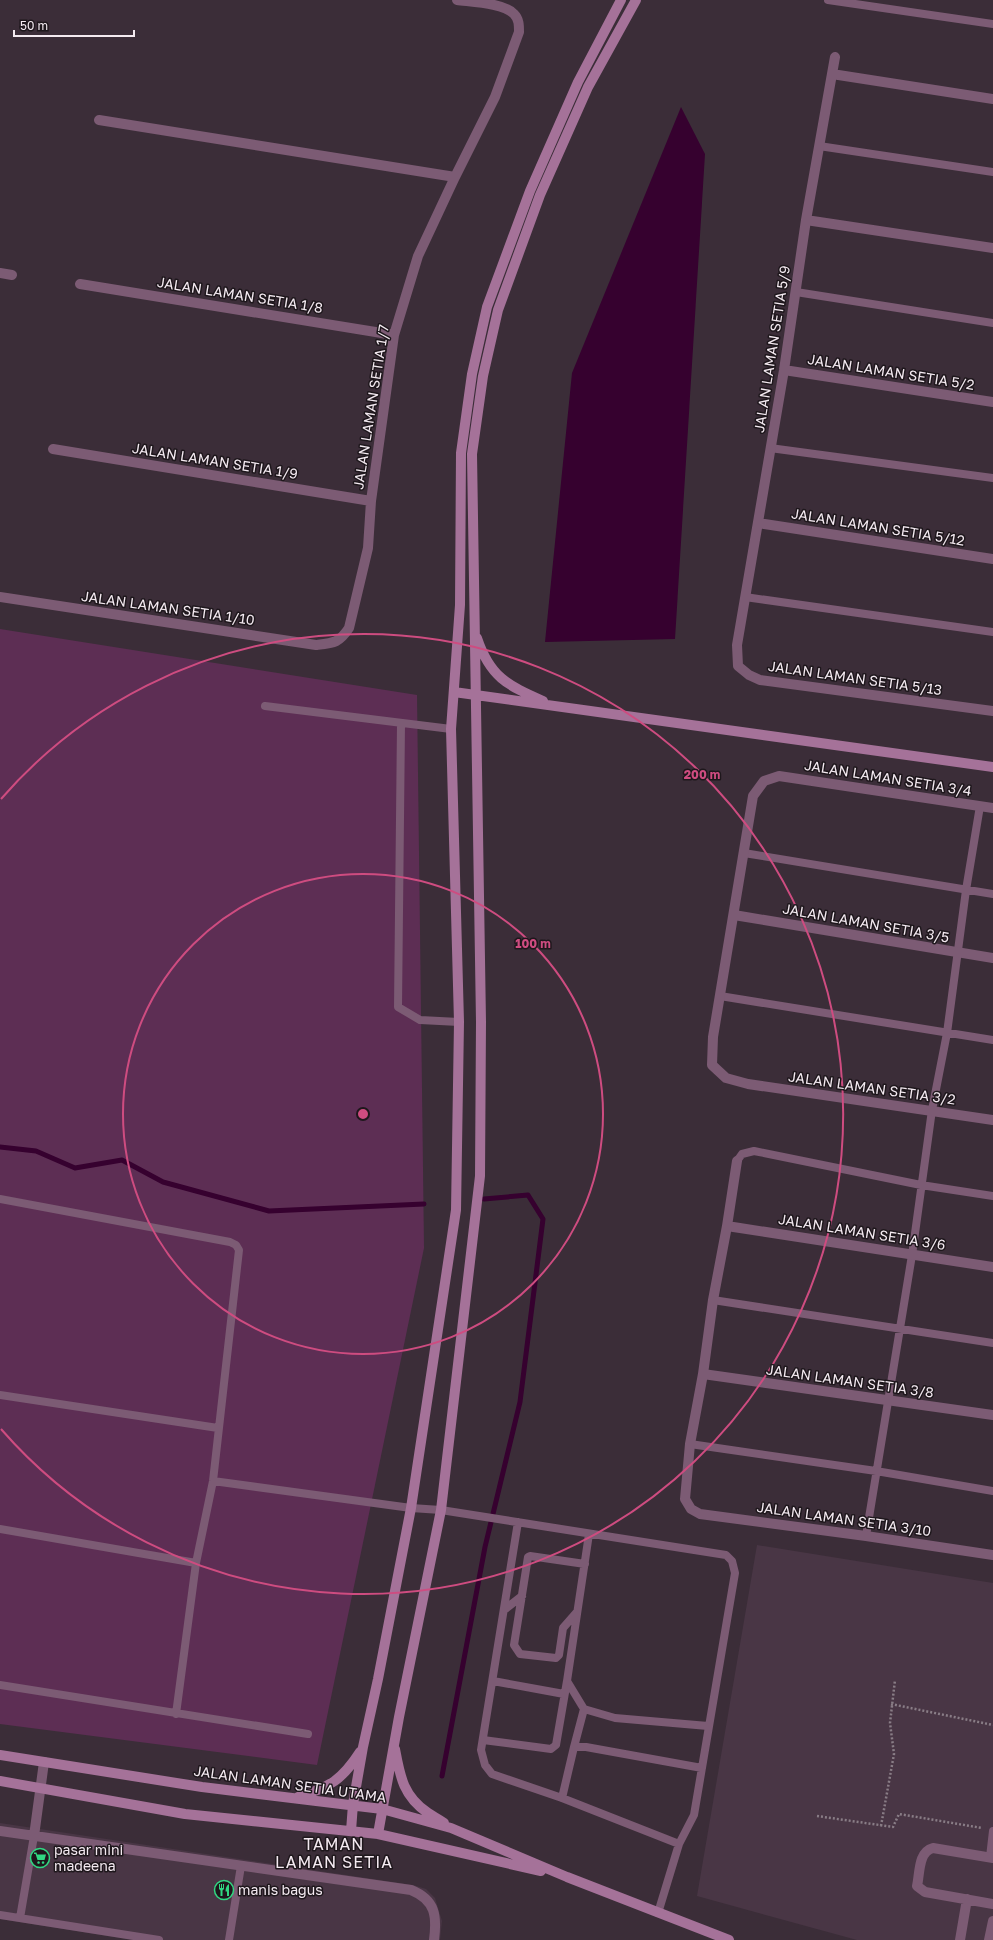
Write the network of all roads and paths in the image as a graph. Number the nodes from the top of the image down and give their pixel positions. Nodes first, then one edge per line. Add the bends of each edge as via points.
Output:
1 (457, 0) edge
2 (621, 0) edge
3 (636, 0) edge
4 (828, 0) edge
5 (863, 3) edge
6 (993, 24) edge
7 (835, 58) dead end
8 (832, 74) junction
9 (993, 99) edge
10 (99, 120) dead end
11 (819, 146) junction
12 (993, 172) edge
13 (455, 176) junction
14 (806, 220) junction
15 (993, 248) edge
16 (0, 273) edge
17 (12, 275) dead end
18 (80, 284) dead end
19 (796, 292) junction
20 (993, 323) edge
21 (394, 335) junction
22 (784, 370) junction
23 (993, 402) edge
24 (770, 448) junction
25 (53, 449) dead end
26 (993, 478) edge
27 (371, 501) junction
28 (758, 523) junction
29 (993, 559) edge
30 (0, 597) edge
31 (745, 597) junction
32 (474, 626) junction
33 (993, 632) edge
34 (332, 643) joint
35 (737, 646) joint
36 (454, 692) junction
37 (477, 696) junction
38 (555, 705) junction
39 (265, 706) dead end
40 (993, 711) edge
41 (401, 724) junction
42 (451, 729) junction
43 (993, 767) edge
44 (779, 776) joint
45 (980, 806) junction
46 (993, 808) edge
47 (744, 852) junction
48 (966, 890) junction
49 (993, 894) edge
50 (734, 915) junction
51 (958, 953) junction
52 (993, 958) edge
53 (720, 996) junction
54 (459, 1022) junction
55 (947, 1033) junction
56 (993, 1040) edge
57 (932, 1110) junction
58 (993, 1120) edge
59 (737, 1160) joint
60 (921, 1185) junction
61 (993, 1196) edge
62 (0, 1199) edge
63 (727, 1226) junction
64 (912, 1254) junction
65 (993, 1267) edge
66 (713, 1300) junction
67 (900, 1329) junction
68 (993, 1343) edge
69 (703, 1374) junction
70 (0, 1395) edge
71 (887, 1401) junction
72 (993, 1415) edge
73 (218, 1428) junction
74 (690, 1444) junction
75 (876, 1471) junction
76 (213, 1481) junction
77 (993, 1491) edge
78 (411, 1508) junction
79 (440, 1510) junction
80 (518, 1522) junction
81 (0, 1529) edge
82 (589, 1534) junction
83 (866, 1536) junction
84 (993, 1555) edge
85 (196, 1563) junction
86 (585, 1564) junction
87 (522, 1596) junction
88 (504, 1610) junction
89 (578, 1611) junction
90 (894, 1680) dead end
91 (494, 1681) junction
92 (567, 1681) junction
93 (0, 1685) edge
94 (564, 1694) junction
95 (891, 1704) junction
96 (584, 1709) junction
97 (176, 1714) junction
98 (399, 1717) junction
99 (993, 1725) edge
100 (708, 1726) junction
101 (308, 1734) dead end
102 (483, 1740) junction
103 (363, 1747) junction
104 (574, 1747) junction
105 (0, 1755) edge
106 (44, 1762) junction
107 (702, 1768) junction
108 (0, 1781) edge
109 (41, 1787) junction
110 (292, 1798) junction
111 (562, 1798) junction
112 (353, 1804) junction
113 (382, 1809) junction
114 (817, 1816) dead end
115 (881, 1826) junction
116 (450, 1828) junction
117 (989, 1830) edge
118 (0, 1831) edge
119 (351, 1831) junction
120 (378, 1834) junction
121 (34, 1836) junction
122 (679, 1844) junction
123 (991, 1858) edge
124 (241, 1866) junction
125 (567, 1877) junction
126 (967, 1899) junction
127 (993, 1904) edge
128 (658, 1913) junction
129 (0, 1915) edge
130 (20, 1918) junction
131 (993, 1921) edge
132 (158, 1940) edge
133 (228, 1940) edge
134 (434, 1940) edge
135 (729, 1940) edge
136 (960, 1940) edge
137 (989, 1940) edge

1 - 13 street, JALAN LAMAN SETIA 1/7 via 507,8 515,15 519,32 495,97
2 - 36 street via 578,82 530,191 487,307 472,374 461,453 460,605
3 - 32 street via 588,87 540,195 498,310 483,376 472,454
4 - 5 lane
5 - 6 lane
7 - 8 street, JALAN LAMAN SETIA 5/9
8 - 9 street
8 - 11 street, JALAN LAMAN SETIA 5/9
10 - 13 street
11 - 12 lane
11 - 14 street, JALAN LAMAN SETIA 5/9
13 - 21 street, JALAN LAMAN SETIA 1/7 via 418,256
14 - 15 street
14 - 19 street, JALAN LAMAN SETIA 5/9
16 - 17 street
18 - 21 street, JALAN LAMAN SETIA 1/8
19 - 20 lane
19 - 22 street, JALAN LAMAN SETIA 5/9
21 - 27 street, JALAN LAMAN SETIA 1/7
22 - 23 street, JALAN LAMAN SETIA 5/2
22 - 24 street, JALAN LAMAN SETIA 5/9
24 - 26 lane
24 - 28 street, JALAN LAMAN SETIA 5/9
25 - 27 street, JALAN LAMAN SETIA 1/9
27 - 34 street, JALAN LAMAN SETIA 1/7 via 368,548 349,628 342,638
28 - 29 street, JALAN LAMAN SETIA 5/12
28 - 31 street, JALAN LAMAN SETIA 5/9
30 - 34 street, JALAN LAMAN SETIA 1/10 via 316,644
31 - 33 lane
31 - 35 street, JALAN LAMAN SETIA 5/9
32 - 37 street
32 - 38 street via 486,660 498,676 520,691
35 - 40 street, JALAN LAMAN SETIA 5/13 via 738,666 760,680
36 - 37 street
36 - 42 street
37 - 38 street
37 - 79 street via 480,1176
38 - 43 street
39 - 41 lane
41 - 42 lane
41 - 54 lane via 398,1007 420,1020
42 - 54 street
44 - 45 street, JALAN LAMAN SETIA 3/4
44 - 47 street, JALAN LAMAN SETIA 3/2 via 764,781 754,796
45 - 46 street, JALAN LAMAN SETIA 3/4
45 - 48 lane
47 - 48 lane
47 - 50 street, JALAN LAMAN SETIA 3/2
48 - 49 lane
48 - 51 lane
50 - 51 street, JALAN LAMAN SETIA 3/5
50 - 53 street, JALAN LAMAN SETIA 3/2
51 - 52 street, JALAN LAMAN SETIA 3/5
51 - 55 lane
53 - 55 lane
53 - 57 street, JALAN LAMAN SETIA 3/2 via 712,1037 712,1065 726,1078 748,1084
54 - 78 street via 456,1210
55 - 56 lane
55 - 57 lane
57 - 58 street, JALAN LAMAN SETIA 3/2
57 - 60 lane
59 - 60 lane via 742,1154 754,1151
59 - 63 street
60 - 61 lane
60 - 64 lane
62 - 73 lane via 236,1245 239,1250
63 - 64 street, JALAN LAMAN SETIA 3/6
63 - 66 street
64 - 65 street, JALAN LAMAN SETIA 3/6
64 - 67 lane
66 - 67 lane
66 - 69 street
67 - 68 lane
67 - 71 lane
69 - 71 street, JALAN LAMAN SETIA 3/8
69 - 74 street
70 - 73 lane
71 - 72 street, JALAN LAMAN SETIA 3/8
71 - 75 lane
73 - 76 lane
74 - 75 lane
74 - 83 street, JALAN LAMAN SETIA 3/10 via 685,1499 691,1509 700,1514
75 - 77 lane
75 - 83 lane
76 - 78 lane
76 - 85 lane
78 - 79 lane
78 - 103 street
79 - 80 lane
79 - 98 street
80 - 82 lane
80 - 88 lane
81 - 85 lane
82 - 86 lane
82 - 100 lane via 726,1555 732,1561 735,1573
83 - 84 street, JALAN LAMAN SETIA 3/10
85 - 97 lane
86 - 87 lane via 528,1557
86 - 89 lane
87 - 88 lane
87 - 89 lane via 514,1645 520,1654 556,1658 559,1655 563,1628
88 - 91 lane
89 - 92 lane
90 - 95 path
91 - 94 lane
91 - 102 lane
92 - 94 lane
92 - 96 lane
93 - 97 lane
94 - 102 lane via 554,1748
95 - 99 path
95 - 115 path via 890,1723 894,1754
96 - 100 lane via 615,1718
96 - 104 lane
97 - 101 lane
98 - 113 street
98 - 116 street via 395,1747 400,1779 408,1793 424,1809
100 - 107 lane
102 - 111 lane via 481,1750 485,1765 492,1774
103 - 110 street via 345,1773 322,1790
103 - 112 street
104 - 107 lane
104 - 111 lane
105 - 106 street, JALAN LAMAN SETIA UTAMA
106 - 109 street
106 - 110 street, JALAN LAMAN SETIA UTAMA via 202,1787
107 - 122 lane via 694,1815
108 - 109 street, JALAN LAMAN SETIA UTAMA
109 - 119 street, JALAN LAMAN SETIA UTAMA via 185,1814
109 - 121 street
110 - 112 street, JALAN LAMAN SETIA UTAMA
111 - 122 lane
112 - 113 street, JALAN LAMAN SETIA UTAMA
112 - 119 street
113 - 116 street, JALAN LAMAN SETIA UTAMA
113 - 120 street
114 - 115 path
115 - 117 path via 893,1827 899,1814
116 - 125 street, JALAN LAMAN SETIA UTAMA
117 - 123 lane
118 - 121 street
119 - 120 street, JALAN LAMAN SETIA UTAMA
120 - 125 street, JALAN LAMAN SETIA UTAMA
121 - 124 street
121 - 130 lane
122 - 128 lane
123 - 126 street via 933,1848 922,1856 917,1886 925,1892
124 - 133 lane
124 - 134 street via 416,1892 429,1901 436,1920
125 - 128 street, JALAN LAMAN SETIA UTAMA
126 - 127 street
126 - 136 street
128 - 135 street, JALAN LAMAN SETIA UTAMA
129 - 130 lane
130 - 132 lane
131 - 137 street

